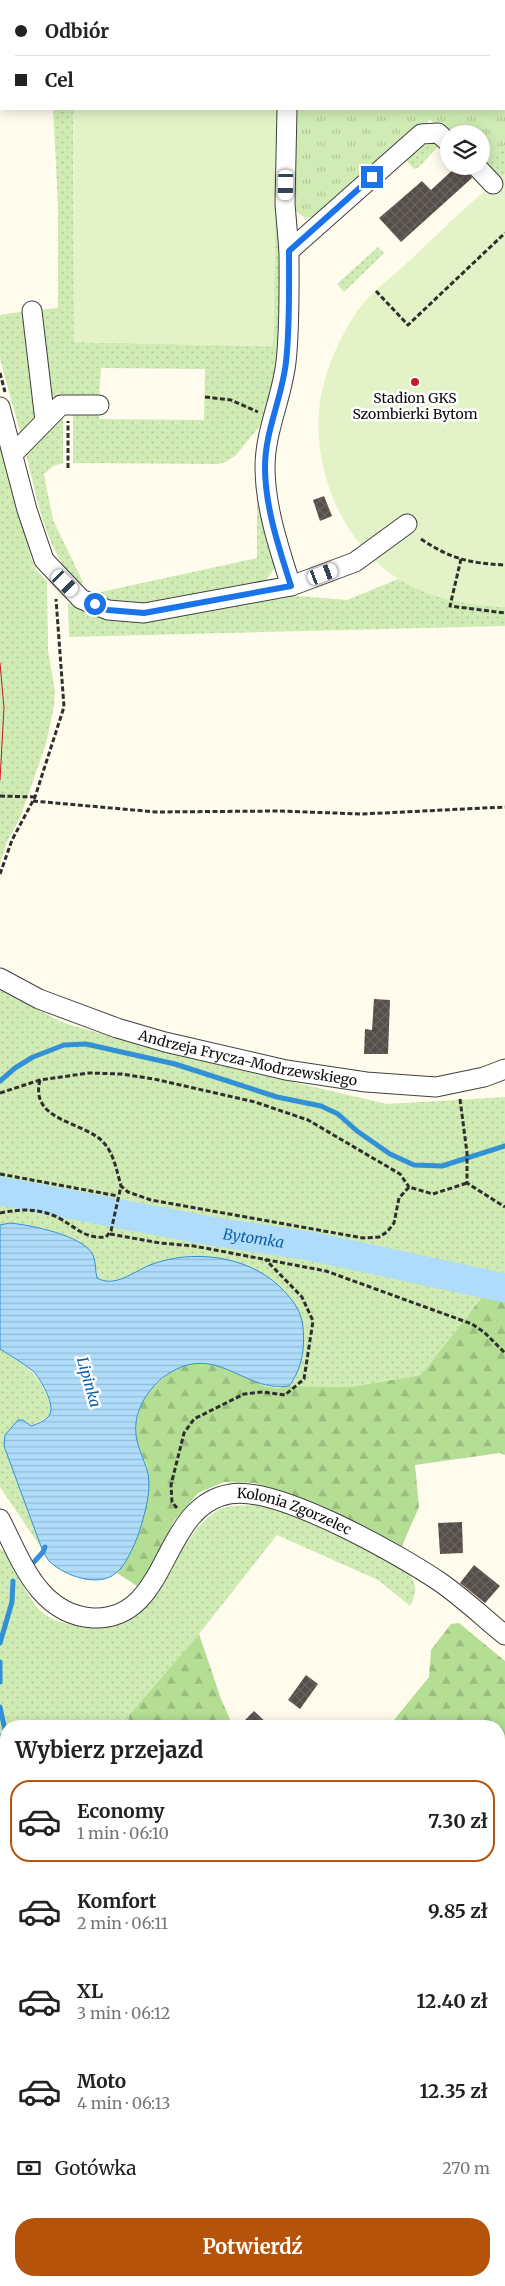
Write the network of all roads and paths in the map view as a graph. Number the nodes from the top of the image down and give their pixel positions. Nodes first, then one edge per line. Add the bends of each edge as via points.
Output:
1 (287, 110) edge
2 (440, 135) edge
3 (484, 175) edge
4 (493, 184) dead end
5 (505, 233) edge
6 (289, 251) junction
7 (376, 291) dead end
8 (32, 311) dead end
9 (205, 397) dead end
10 (68, 405) junction
11 (99, 405) dead end
12 (0, 407) edge
13 (45, 421) junction
14 (270, 430) junction
15 (13, 454) junction
16 (250, 462) dead end
17 (68, 468) dead end
18 (407, 524) dead end
19 (421, 539) dead end
20 (461, 559) junction
21 (505, 565) edge
22 (291, 586) junction
23 (55, 592) dead end
24 (505, 613) edge
25 (0, 796) edge
26 (34, 799) junction
27 (505, 807) edge
28 (0, 874) edge
29 (0, 978) edge
30 (505, 1069) edge
31 (40, 1080) junction
32 (458, 1084) junction
33 (0, 1094) edge
34 (0, 1174) edge
35 (467, 1183) junction
36 (121, 1186) junction
37 (409, 1187) junction
38 (118, 1196) junction
39 (505, 1207) edge
40 (0, 1214) edge
41 (110, 1234) junction
42 (264, 1259) junction
43 (505, 1353) edge
44 (0, 1519) edge
45 (186, 1521) junction
46 (504, 1631) edge

1 - 6 street via 285,204
2 - 6 street via 421,134
3 - 4 street
5 - 7 path via 408,325
6 - 14 street via 286,362 280,400
8 - 13 street
9 - 14 path via 231,400 255,410
10 - 11 street
10 - 13 street via 61,406
10 - 17 path
12 - 15 street
13 - 15 street
14 - 16 street
14 - 22 street via 266,488
15 - 22 street via 44,560 81,599 108,610 144,613
18 - 22 street via 355,562
19 - 20 path via 444,554
20 - 21 path via 479,564
20 - 24 path via 450,606
23 - 26 path via 64,707
25 - 26 path
26 - 27 path via 156,812 362,814
26 - 28 path via 12,840
29 - 32 street, Andrzeja Frycza-Modrzewskiego via 39,999 165,1042 286,1070 366,1082 436,1087
30 - 32 street, Andrzeja Frycza-Modrzewskiego
31 - 33 path
31 - 36 path via 40,1099 47,1110 56,1118 95,1134 105,1144
31 - 37 path via 89,1073 121,1074 264,1105 308,1120 347,1142 400,1174
32 - 35 path via 467,1153
34 - 38 path
35 - 37 path via 433,1194
35 - 39 path
36 - 37 path via 151,1200 363,1238 379,1237 387,1232 394,1223 399,1198
36 - 38 path
38 - 41 path
40 - 41 path via 26,1209 49,1214 93,1236 106,1237
41 - 42 path
42 - 43 path via 326,1271 437,1310 478,1328
42 - 45 path via 302,1297 313,1321 304,1379 285,1395 244,1394 194,1419 184,1433 171,1485 172,1502
44 - 45 street, Kolonia Zgorzelec via 32,1580 48,1601 75,1615 91,1618 111,1616 141,1598 154,1582
45 - 46 street, Kolonia Zgorzelec via 201,1505 232,1493 252,1493 300,1508 396,1554

